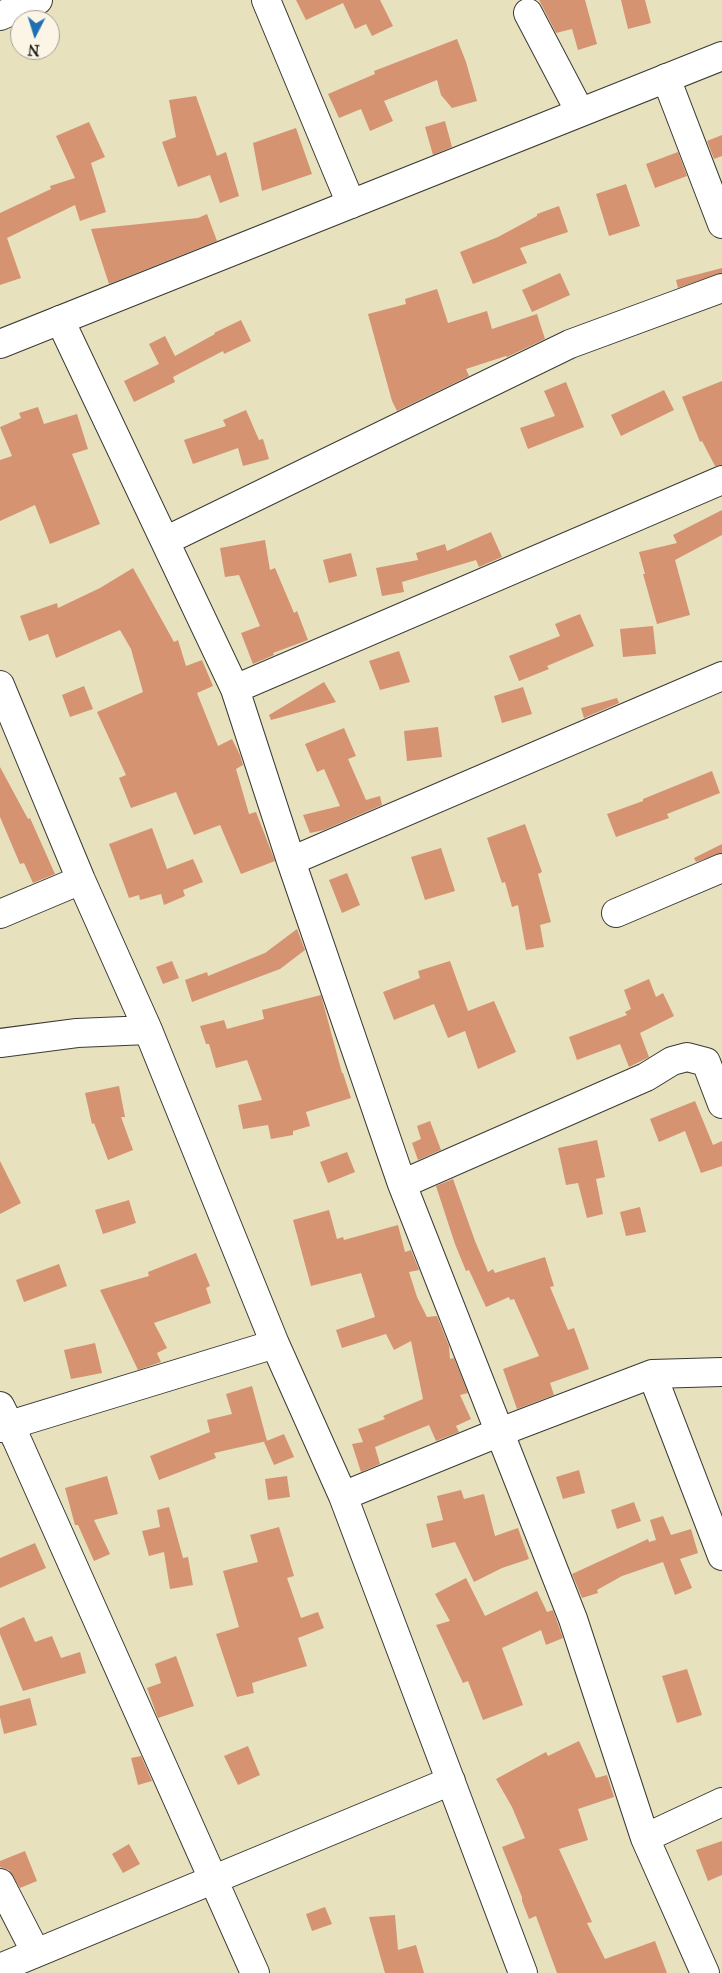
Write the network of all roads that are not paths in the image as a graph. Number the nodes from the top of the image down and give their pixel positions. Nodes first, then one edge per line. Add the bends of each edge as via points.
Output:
1 (38, 0) edge
2 (266, 0) edge
3 (528, 13) dead end
4 (0, 16) edge
5 (722, 56) edge
6 (666, 78) junction
7 (580, 112) junction
8 (351, 204) junction
9 (722, 224) edge
10 (722, 288) edge
11 (60, 320) junction
12 (0, 344) edge
13 (722, 480) edge
14 (164, 541) junction
15 (722, 676) edge
16 (0, 685) edge
17 (235, 689) junction
18 (291, 860) junction
19 (722, 868) edge
20 (82, 880) junction
21 (616, 913) dead end
22 (0, 914) edge
23 (148, 1030) junction
24 (0, 1043) edge
25 (722, 1104) edge
26 (402, 1184) junction
27 (275, 1344) junction
28 (722, 1372) edge
29 (652, 1374) junction
30 (3, 1420) edge
31 (500, 1432) junction
32 (343, 1496) junction
33 (722, 1556) edge
34 (451, 1781) junction
35 (722, 1802) edge
36 (645, 1838) junction
37 (213, 1880) junction
38 (0, 1883) edge
39 (36, 1953) junction
40 (0, 1968) edge
41 (255, 1973) edge
42 (523, 1973) edge
43 (704, 1973) edge

1 - 4 street
2 - 8 street
3 - 7 street
5 - 6 street
6 - 7 street
6 - 9 street
7 - 8 street
8 - 11 street
10 - 14 street via 570,344
11 - 12 street
11 - 14 street
13 - 17 street
14 - 17 street
15 - 18 street
16 - 20 street
17 - 18 street
18 - 26 street
19 - 21 street
20 - 22 street
20 - 23 street
23 - 24 street via 77,1033
23 - 27 street
25 - 26 street via 706,1062 687,1057
26 - 31 street
27 - 30 street
27 - 32 street
28 - 29 street
29 - 31 street
29 - 33 street
30 - 37 street
31 - 32 street
31 - 36 street via 573,1619
32 - 34 street
34 - 37 street
34 - 42 street
35 - 36 street
36 - 43 street
37 - 39 street
37 - 41 street
38 - 39 street
39 - 40 street

